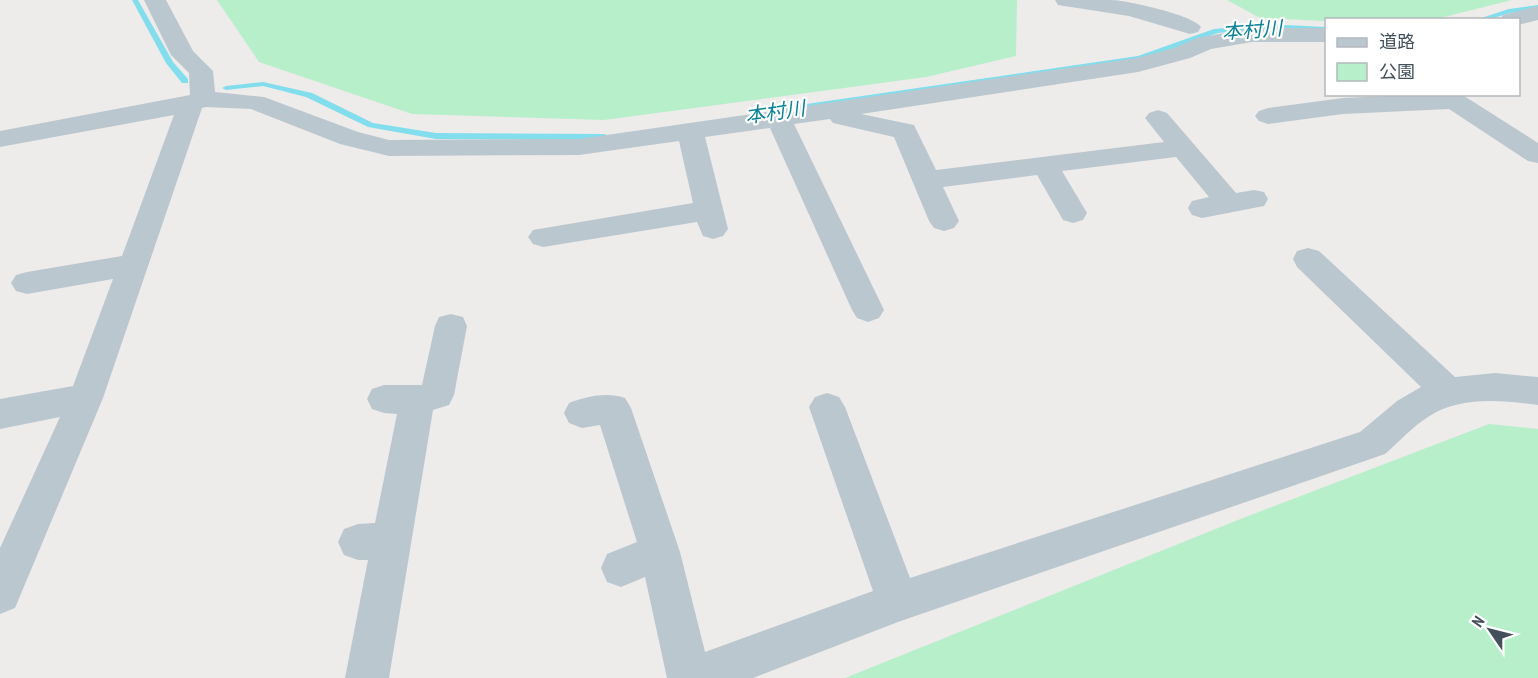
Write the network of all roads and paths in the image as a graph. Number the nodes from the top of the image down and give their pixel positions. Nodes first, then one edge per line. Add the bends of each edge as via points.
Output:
1 (155, 0) edge
2 (1066, 0) edge
3 (1176, 0) edge
4 (1538, 13) edge
5 (1519, 18) edge
6 (1198, 35) junction
7 (1325, 35) edge
8 (1448, 98) edge
9 (197, 101) junction
10 (838, 110) junction
11 (1268, 116) dead end
12 (1157, 118) dead end
13 (778, 119) junction
14 (690, 131) junction
15 (0, 139) edge
16 (1181, 148) junction
17 (1538, 155) edge
18 (1046, 165) junction
19 (926, 180) junction
20 (1228, 204) dead end
21 (1073, 213) dead end
22 (944, 221) dead end
23 (542, 235) dead end
24 (1308, 259) dead end
25 (133, 265) junction
26 (27, 283) dead end
27 (868, 310) dead end
28 (451, 326) dead end
29 (1538, 391) edge
30 (1447, 392) junction
31 (86, 398) junction
32 (827, 406) dead end
33 (0, 414) edge
34 (582, 414) dead end
35 (660, 552) junction
36 (621, 568) dead end
37 (0, 594) edge
38 (898, 602) junction
39 (368, 678) edge
40 (689, 678) edge
41 (695, 678) edge

1 - 9 street via 183,55 201,71
2 - 6 street via 1146,12
3 - 6 street
4 - 5 street
6 - 7 street
6 - 10 street via 1182,52 1138,65
8 - 11 street via 1343,105
8 - 17 street
9 - 14 street via 255,102 349,138 389,148 579,147
9 - 15 street
9 - 25 street
10 - 13 street
10 - 19 street via 842,118 905,131
12 - 16 street
13 - 14 street
13 - 27 street
14 - 23 street via 711,219
16 - 18 street
16 - 20 street
18 - 19 street
18 - 21 street
19 - 22 street
24 - 30 street
25 - 26 street
25 - 31 street
28 - 39 street via 437,395 400,399 375,541
29 - 30 street via 1511,386
30 - 38 street via 1422,402 1372,443
31 - 33 street
31 - 37 street
32 - 38 street
34 - 35 street via 613,408
35 - 36 street
35 - 40 street
38 - 41 street

